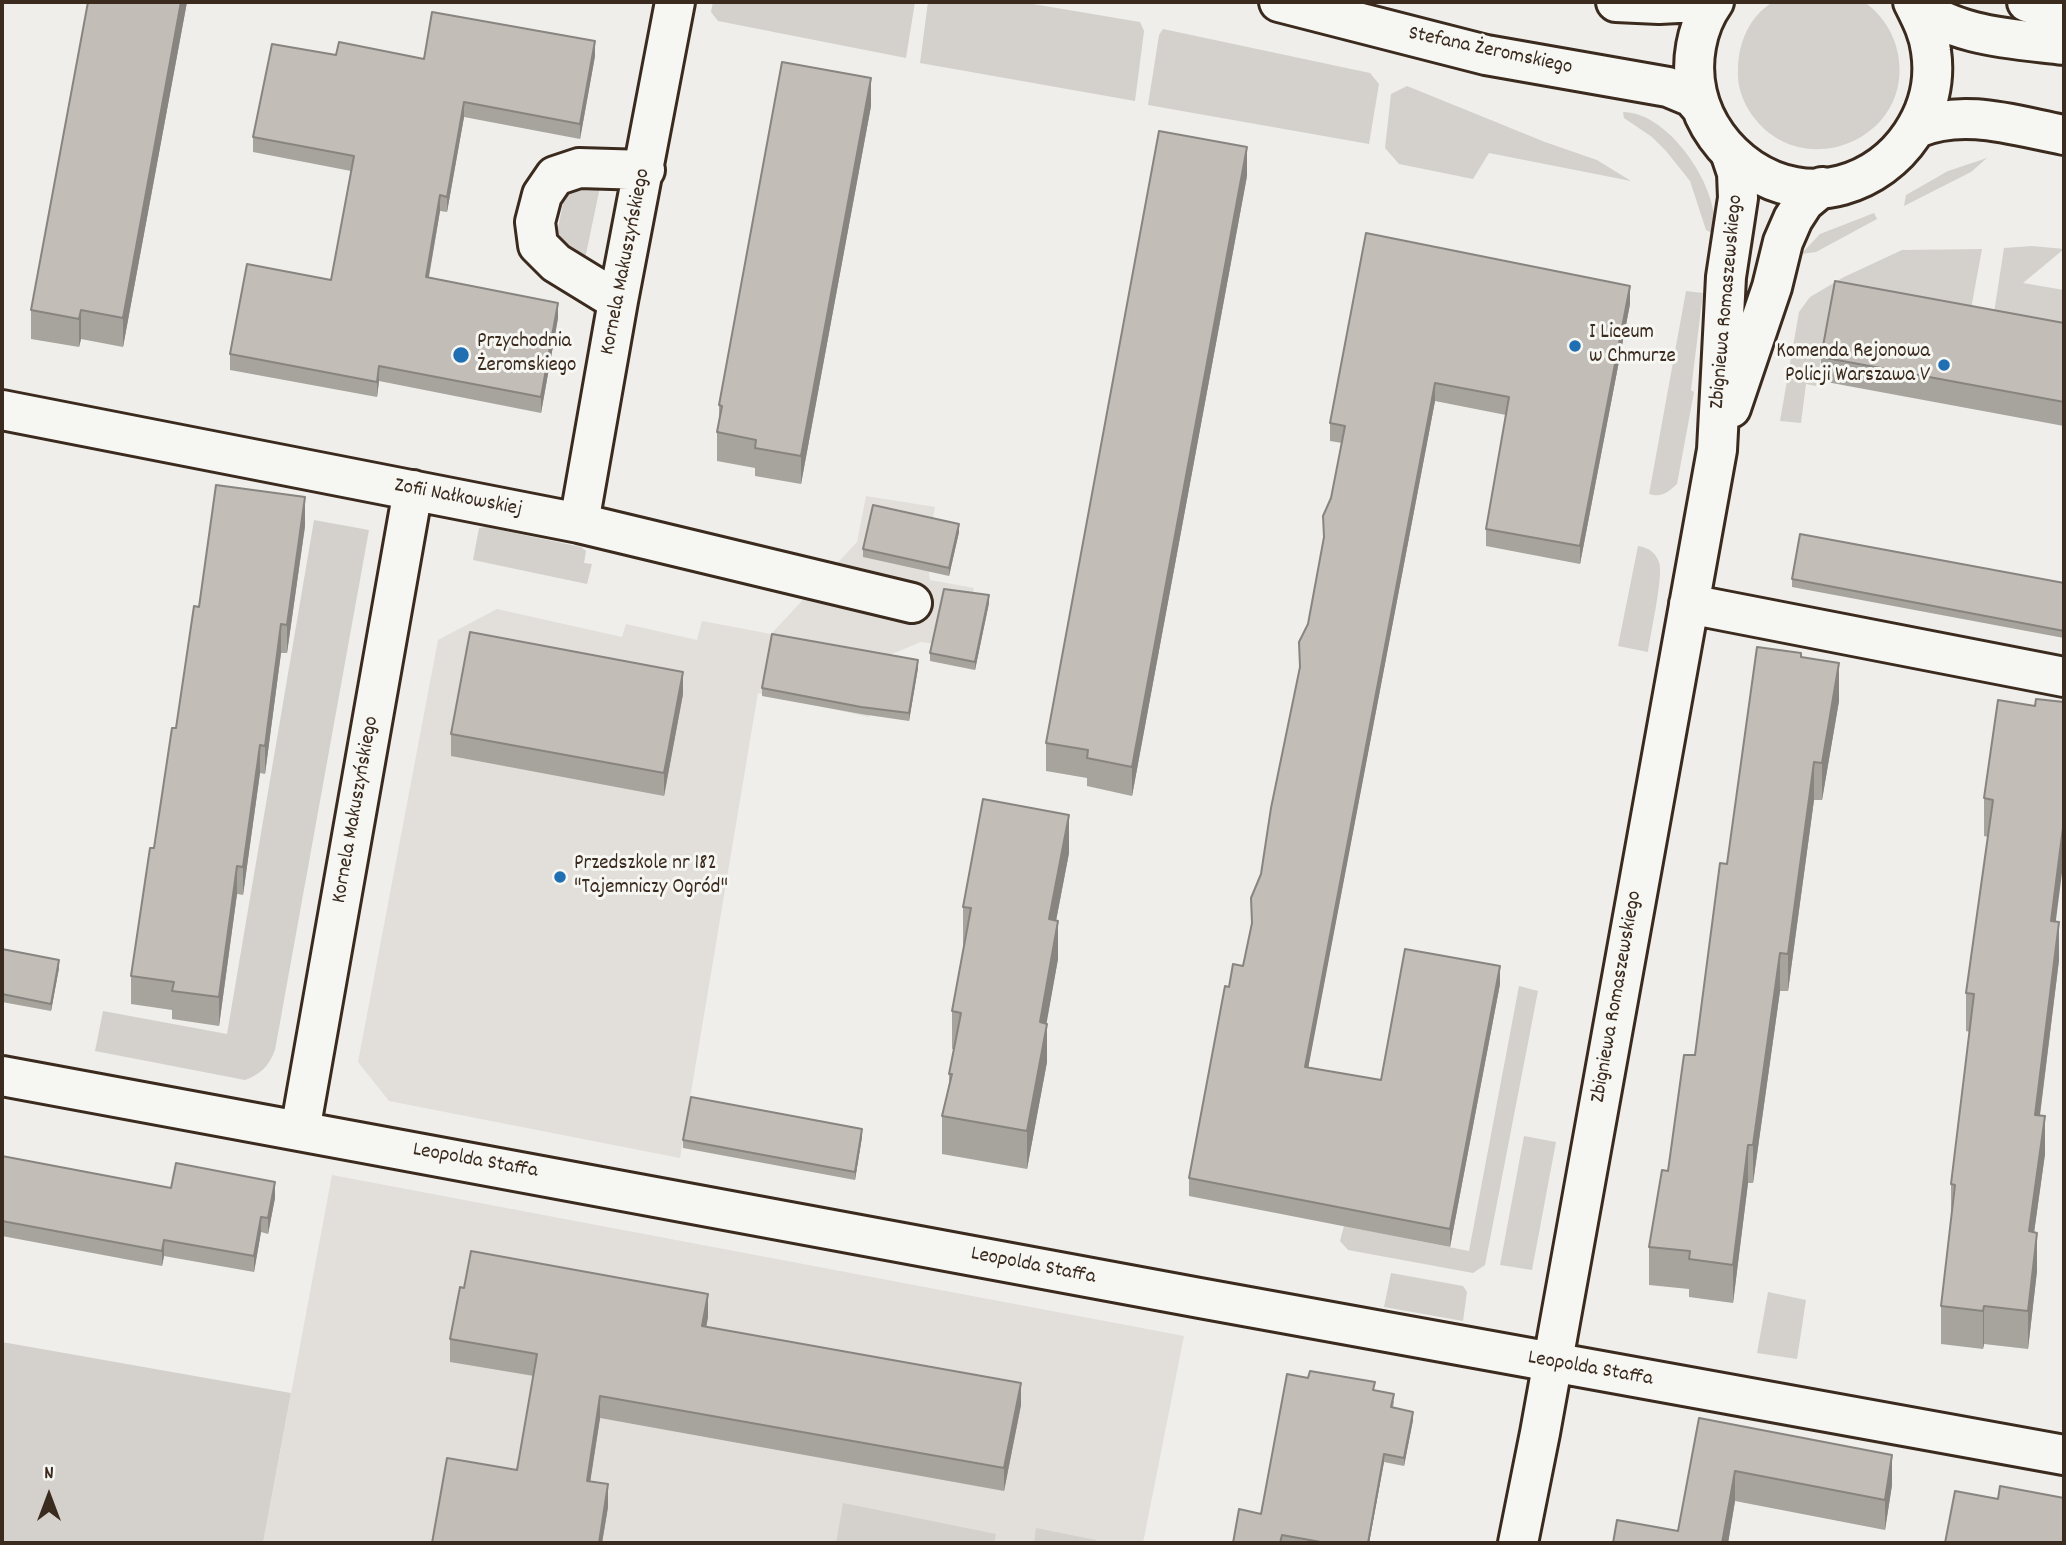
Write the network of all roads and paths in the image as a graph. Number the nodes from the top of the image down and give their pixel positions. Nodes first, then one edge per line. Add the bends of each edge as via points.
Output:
1 (675, 2) edge
2 (1279, 2) edge
3 (1616, 2) edge
4 (1697, 2) edge
5 (1714, 2) edge
6 (1914, 2) edge
7 (2026, 2) edge
8 (2064, 15) edge
9 (2064, 45) edge
10 (1699, 105) junction
11 (1917, 128) junction
12 (2064, 135) edge
13 (1731, 155) junction
14 (645, 170) junction
15 (1822, 187) junction
16 (618, 301) junction
17 (2, 410) edge
18 (1717, 450) junction
19 (413, 490) junction
20 (579, 523) junction
21 (912, 603) dead end
22 (1689, 604) junction
23 (2064, 677) edge
24 (2, 1076) edge
25 (300, 1131) junction
26 (1552, 1364) junction
27 (2064, 1455) edge
28 (1518, 1543) edge

1 - 14 street, Kornela Makuszyńskiego
2 - 10 street, Stefana Żeromskiego via 1486,54 1668,87
3 - 4 street
5 - 10 street via 1701,26 1693,65
6 - 9 street via 1932,17 1969,31
6 - 11 street via 1932,53 1930,91
7 - 8 street
10 - 13 street
11 - 12 street via 1971,118
11 - 15 street via 1877,170 1842,185
13 - 15 street via 1765,177
13 - 18 street, Zbigniewa Romaszewskiego via 1738,198 1726,277
14 - 16 street, Kornela Makuszyńskiego
14 - 16 street via 579,168 555,176 542,195 535,222 538,245 556,263
15 - 18 street, Zbigniewa Romaszewskiego via 1804,202 1783,242
16 - 20 street, Kornela Makuszyńskiego
17 - 19 street, Zofii Nałkowskiej
18 - 22 street, Zbigniewa Romaszewskiego
19 - 20 street, Zofii Nałkowskiej
19 - 25 street, Kornela Makuszyńskiego
20 - 21 street, Zofii Nałkowskiej
22 - 23 street
22 - 26 street, Zbigniewa Romaszewskiego
24 - 25 street, Leopolda Staffa
25 - 26 street, Leopolda Staffa
26 - 27 street, Leopolda Staffa
26 - 28 street, Zbigniewa Romaszewskiego

